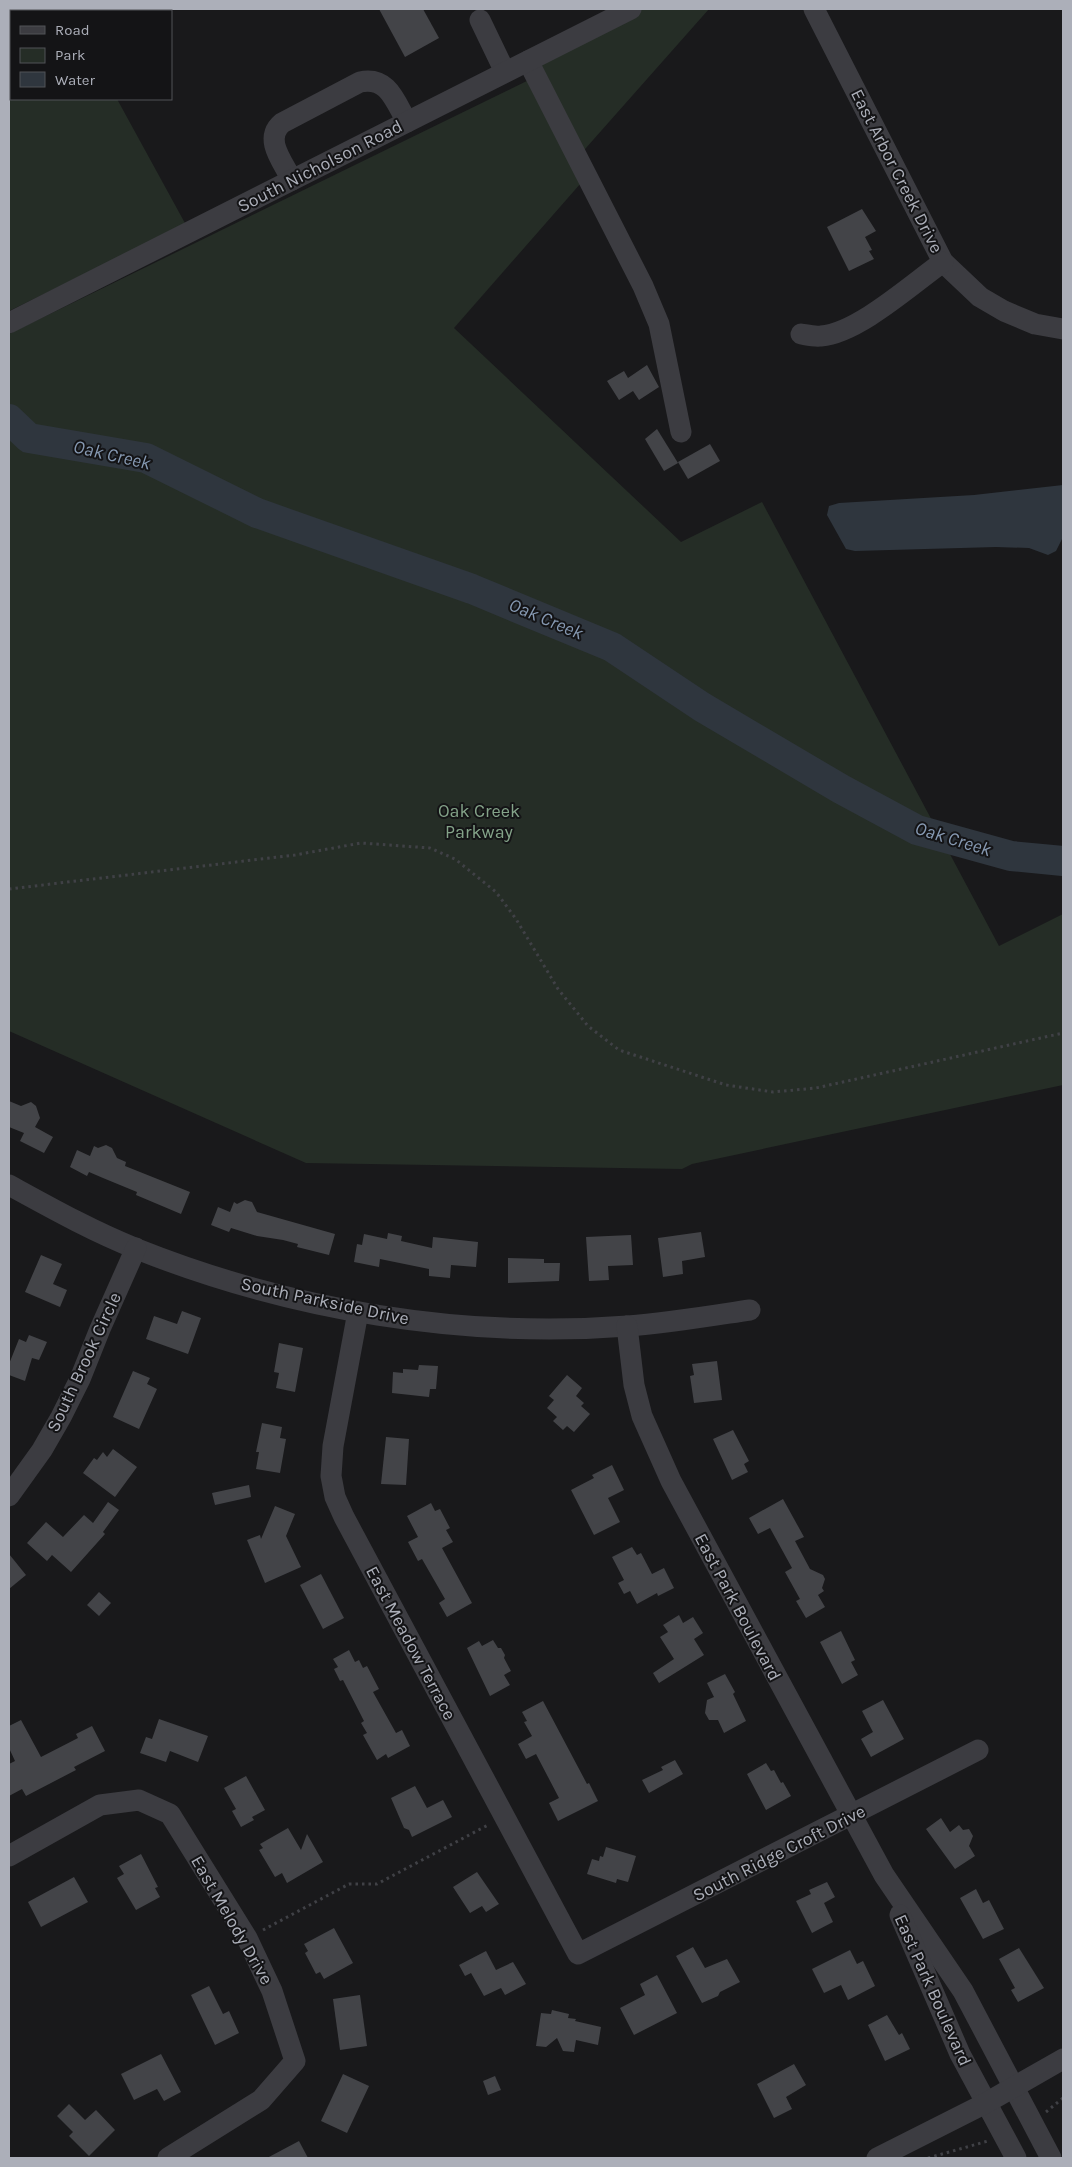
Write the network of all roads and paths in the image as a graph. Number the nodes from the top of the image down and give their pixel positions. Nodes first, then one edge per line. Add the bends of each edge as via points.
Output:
1 (814, 9) edge
2 (625, 10) edge
3 (480, 20) dead end
4 (528, 61) junction
5 (505, 72) junction
6 (406, 122) junction
7 (292, 180) junction
8 (943, 262) junction
9 (9, 323) edge
10 (1063, 329) edge
11 (801, 334) dead end
12 (681, 432) dead end
13 (9, 889) edge
14 (1063, 1033) edge
15 (9, 1185) edge
16 (136, 1248) junction
17 (750, 1310) dead end
18 (358, 1312) junction
19 (627, 1326) junction
20 (9, 1496) edge
21 (978, 1750) dead end
22 (504, 1816) junction
23 (851, 1816) junction
24 (9, 1856) edge
25 (884, 1875) junction
26 (247, 1938) junction
27 (578, 1954) joint
28 (1063, 2059) edge
29 (1014, 2087) junction
30 (1063, 2098) edge
31 (986, 2103) junction
32 (1044, 2115) dead end
33 (993, 2139) dead end
34 (168, 2158) edge
35 (877, 2158) edge
36 (928, 2158) edge
37 (1016, 2158) edge
38 (1051, 2158) edge

1 - 8 street, East Arbor Creek Drive
2 - 4 street, South Nicholson Road
3 - 5 street
4 - 5 street, South Nicholson Road
4 - 12 street via 643,286 659,324
5 - 6 street, South Nicholson Road
6 - 7 street, South Nicholson Road
6 - 7 street via 389,89 380,82 360,82 275,129 272,139
7 - 9 street, South Nicholson Road
8 - 10 street, East Arbor Creek Drive via 980,297 1004,311 1035,324
8 - 11 street via 859,323 820,336
13 - 14 path via 295,855 361,843 430,848 455,859 496,892 558,989 588,1026 619,1050 726,1085 773,1092 816,1088
15 - 16 street, South Parkside Drive via 73,1220
16 - 18 street, South Parkside Drive via 214,1277
16 - 20 street, South Brook Circle via 61,1417
17 - 19 street, South Parkside Drive
18 - 19 street, South Parkside Drive via 496,1327
18 - 22 street, East Meadow Terrace via 333,1446 331,1476 335,1497
19 - 23 street, East Park Boulevard via 634,1384 655,1450
21 - 23 street, South Ridge Croft Drive
22 - 26 path via 377,1884 348,1884
22 - 27 street, East Meadow Terrace
23 - 25 street, East Park Boulevard
23 - 27 street, South Ridge Croft Drive
24 - 26 street, East Melody Drive via 100,1805 139,1800 170,1814
25 - 29 street, East Park Boulevard via 963,1991
25 - 31 street, East Park Boulevard via 938,2005
26 - 34 street, East Melody Drive via 272,1991 295,2061 261,2100
28 - 29 street
29 - 31 street
29 - 38 street, East Park Boulevard
30 - 32 path
31 - 35 street
31 - 37 street, East Park Boulevard
33 - 36 path

